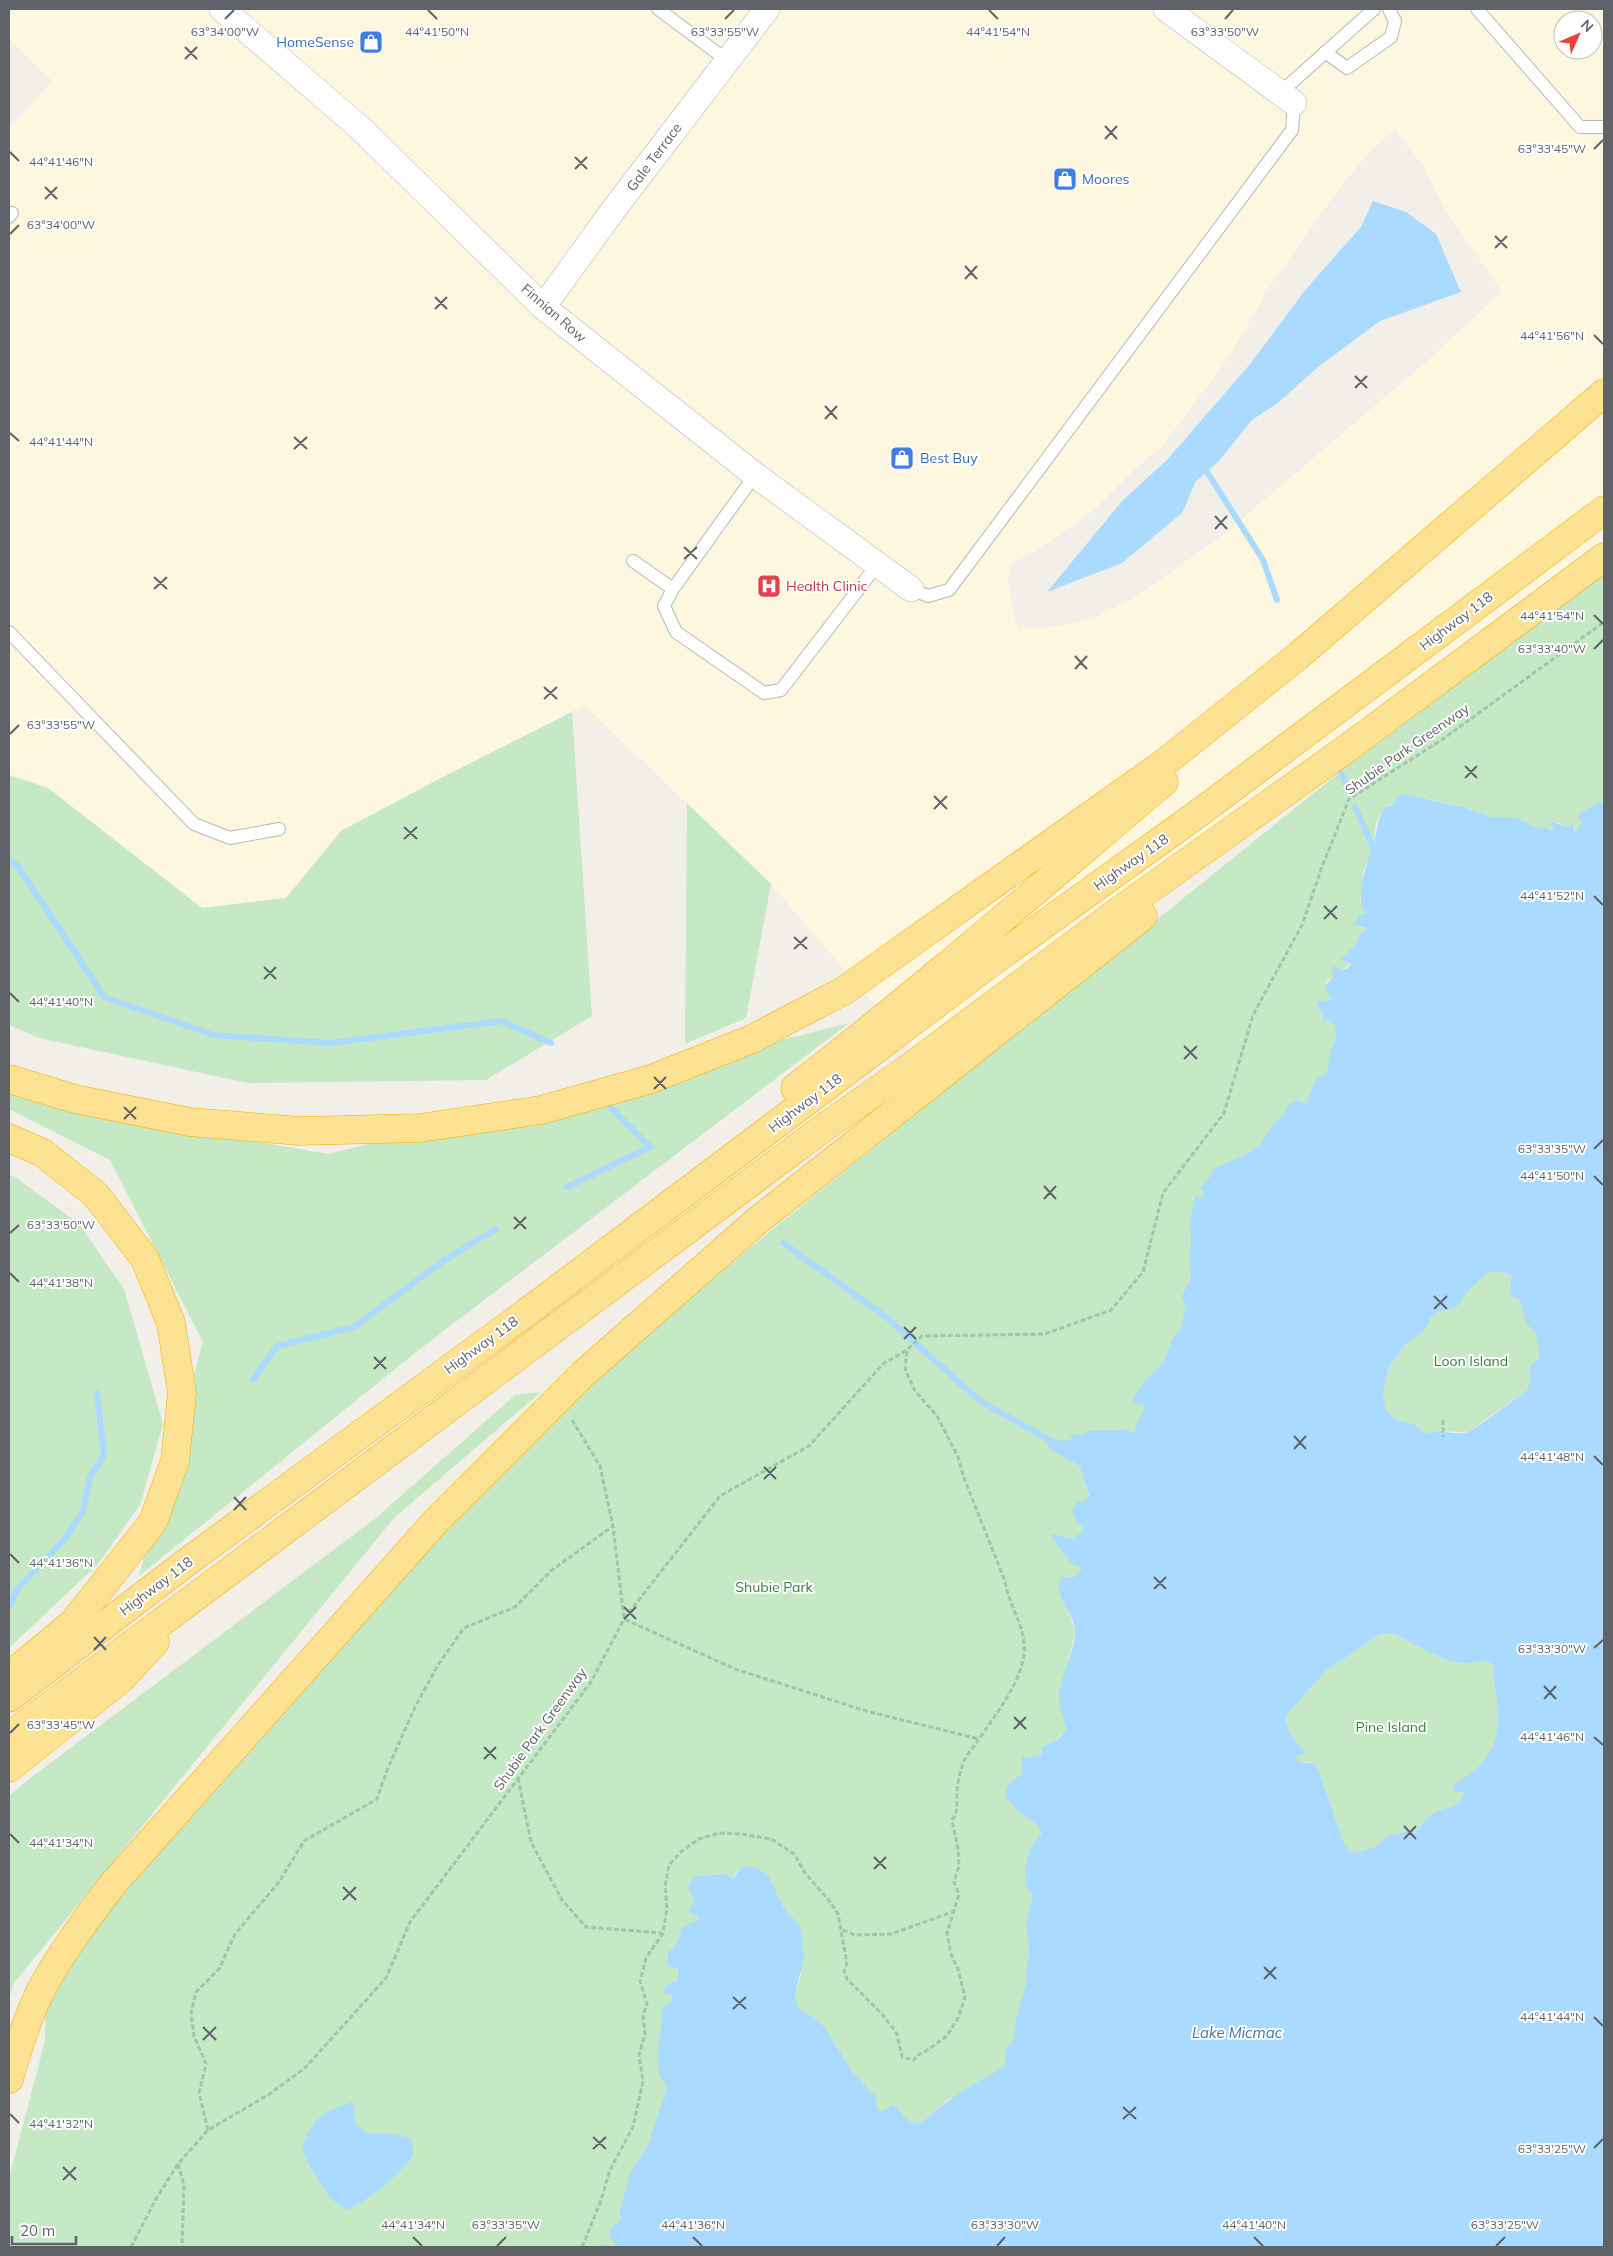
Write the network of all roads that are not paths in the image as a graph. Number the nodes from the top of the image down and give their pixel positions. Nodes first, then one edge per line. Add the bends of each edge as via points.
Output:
1 (222, 9) edge
2 (658, 9) edge
3 (768, 9) edge
4 (1166, 9) edge
5 (1374, 9) edge
6 (1389, 9) edge
7 (1477, 9) edge
8 (1325, 52) junction
9 (728, 61) junction
10 (1288, 97) junction
11 (1604, 126) edge
12 (543, 307) junction
13 (1604, 393) edge
14 (755, 475) junction
15 (1604, 510) edge
16 (1604, 557) edge
17 (633, 561) dead end
18 (877, 565) junction
19 (673, 589) junction
20 (911, 589) joint
21 (9, 632) edge
22 (1298, 656) junction
23 (1353, 744) junction
24 (279, 829) dead end
25 (9, 1079) edge
26 (9, 1138) edge
27 (303, 1477) junction
28 (208, 1587) junction
29 (9, 1676) edge
30 (9, 1698) edge
31 (9, 1736) edge
32 (9, 1768) edge
33 (9, 2079) edge

1 - 12 street, Finnian Row via 359,126
2 - 9 lane
3 - 9 street, Gale Terrace
4 - 10 street
5 - 8 lane
6 - 8 lane via 1395,21 1391,37 1347,68
7 - 11 lane via 1580,127
8 - 10 lane
9 - 12 street, Gale Terrace
10 - 20 lane via 1292,130 949,590 928,596
12 - 14 street, Finnian Row
13 - 22 highway
14 - 18 street, Finnian Row
14 - 19 lane
15 - 27 highway, Highway 118
16 - 23 highway
17 - 19 lane
18 - 19 lane via 781,690 764,693 676,632 664,606
18 - 20 street, Finnian Row
21 - 24 lane via 194,824 230,838
22 - 25 highway via 1164,763 845,990 752,1039 651,1079 541,1110 420,1128 300,1131 190,1122 75,1099
22 - 27 highway via 1174,773 974,944 704,1159 518,1302 408,1380
23 - 28 highway via 822,1129
23 - 33 highway via 1232,848 757,1221 583,1374 436,1521 112,1885 75,1934 43,1987 20,2042
26 - 29 highway via 43,1153 96,1195 145,1259 171,1323 182,1393 175,1461 153,1522 73,1623
27 - 30 highway, Highway 118
28 - 31 highway
28 - 32 highway via 121,1679

